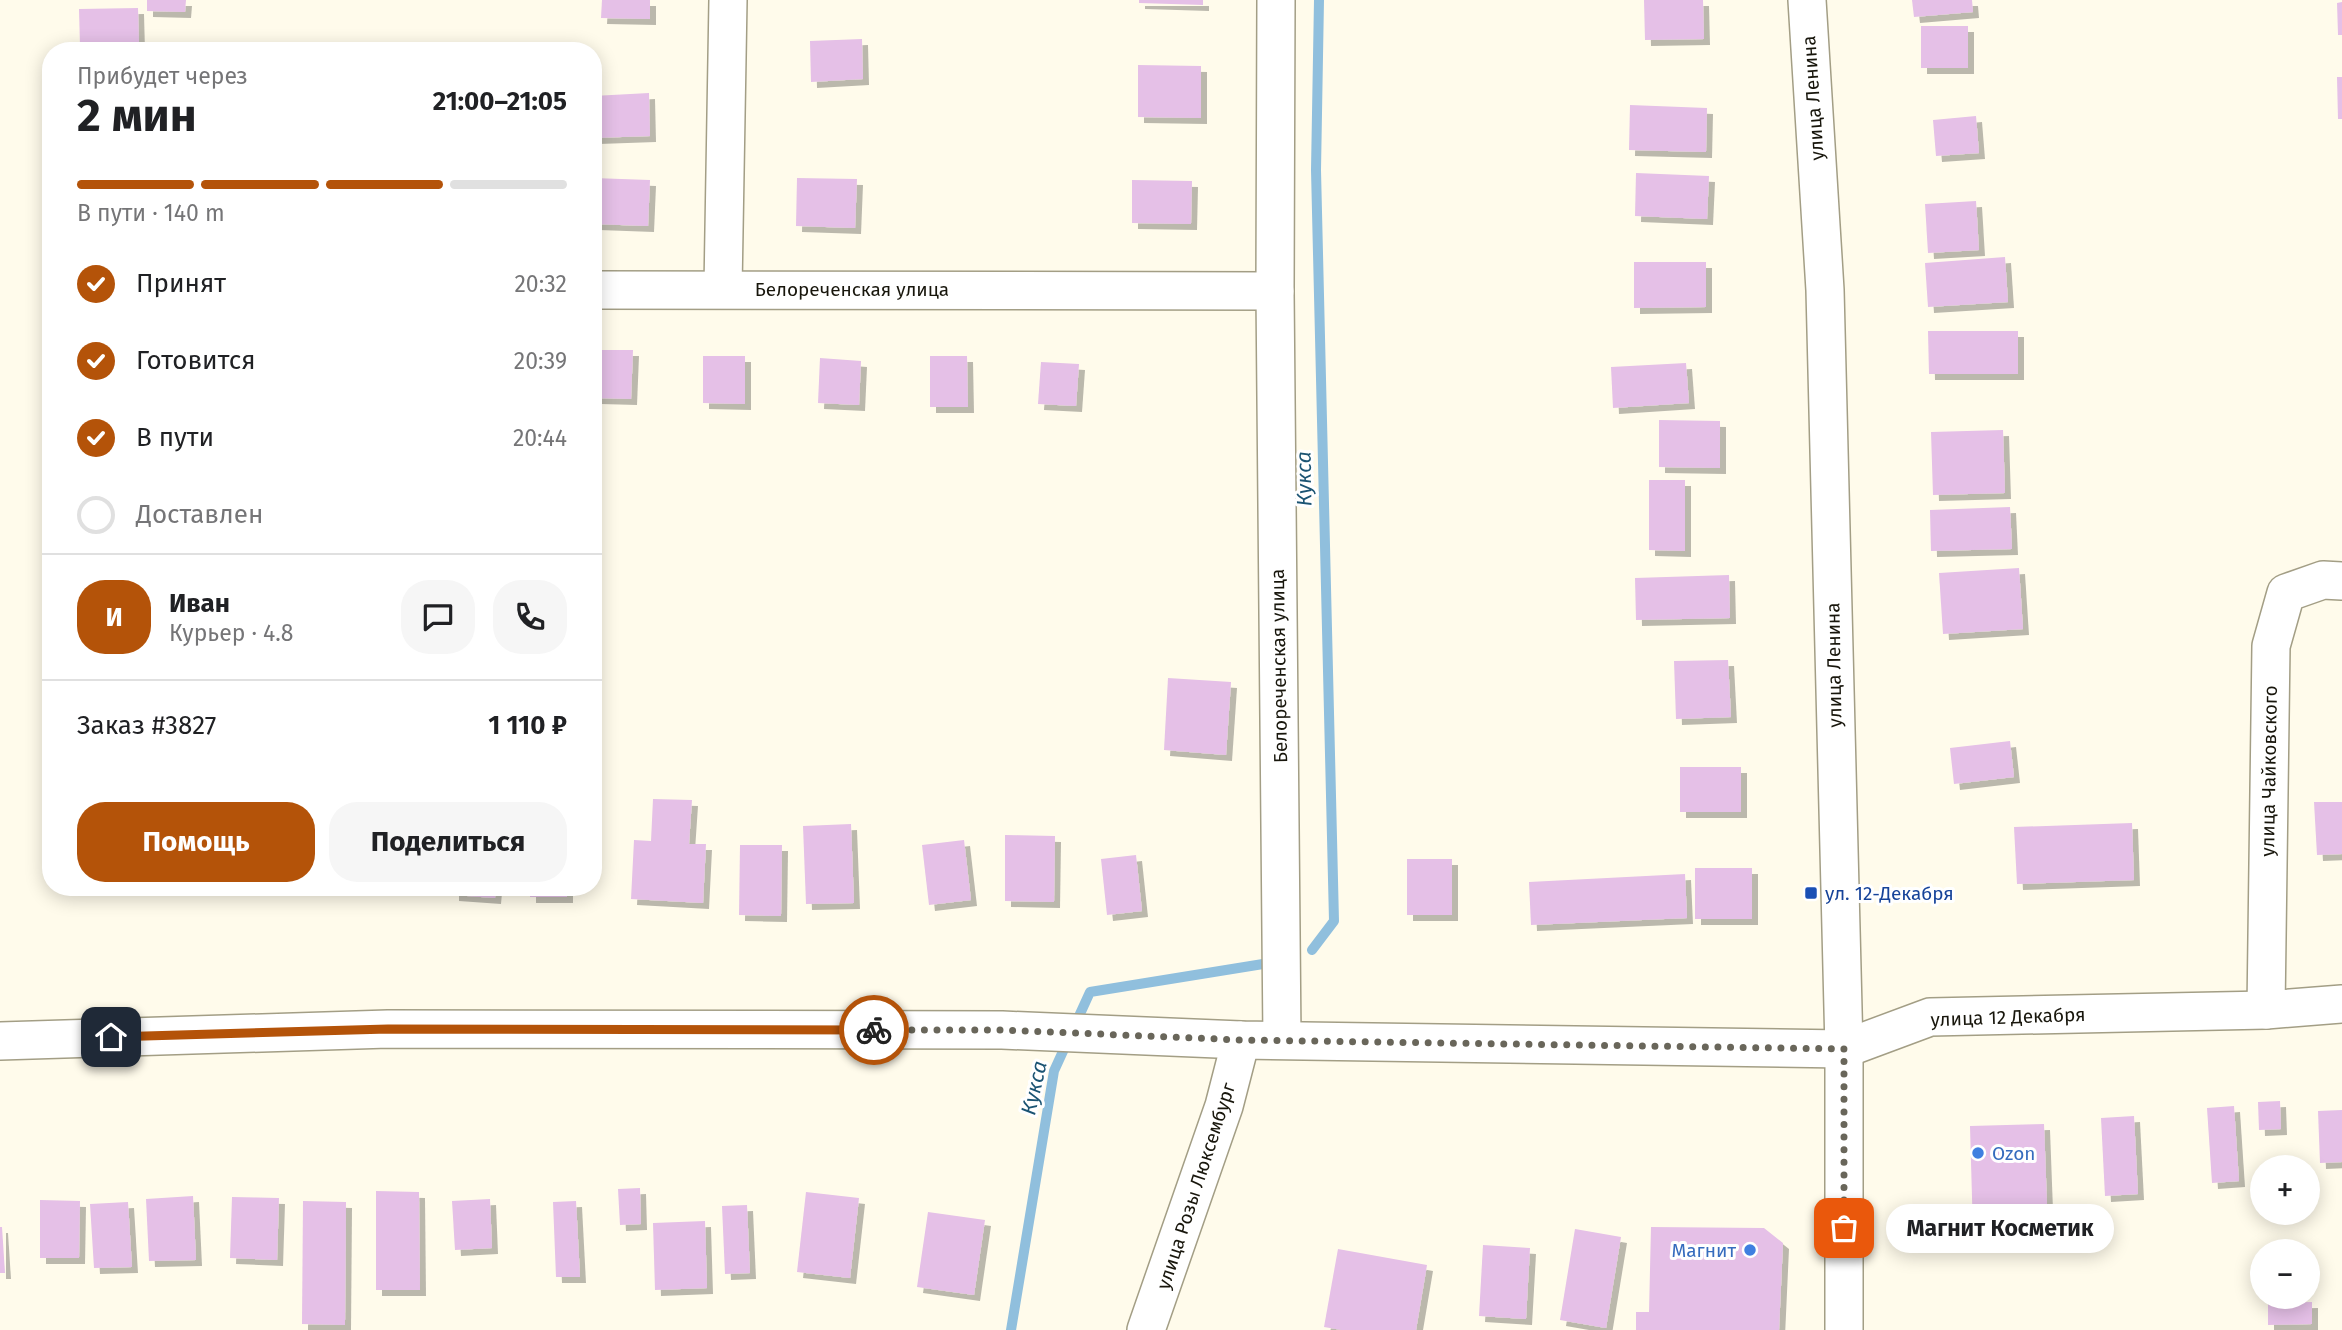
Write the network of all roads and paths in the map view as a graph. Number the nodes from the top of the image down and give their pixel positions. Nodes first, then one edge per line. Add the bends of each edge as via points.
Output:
1 (727, 0) edge
2 (1276, 0) edge
3 (1807, 0) edge
4 (723, 288) junction
5 (602, 290) edge
6 (1275, 291) junction
7 (2342, 581) edge
8 (2342, 1004) edge
9 (2266, 1010) junction
10 (1241, 1040) junction
11 (1282, 1040) junction
12 (0, 1041) edge
13 (1844, 1049) junction
14 (1146, 1330) edge
15 (1844, 1330) edge

1 - 4 street
2 - 6 street, Белореченская улица
3 - 13 street, улица Ленина via 1825,290
4 - 5 street, Белореченская улица
4 - 6 street, Белореченская улица
6 - 11 street, Белореченская улица
7 - 9 street, улица Чайковского via 2323,580 2286,593 2271,646
8 - 9 street, улица 12 Декабря
9 - 13 street, улица 12 Декабря via 1930,1017
10 - 11 street, улица 12 Декабря
10 - 12 street, улица 12 Декабря via 1003,1030 388,1029
10 - 14 street, улица Розы Люксембург via 1224,1106
11 - 13 street, улица 12 Декабря
13 - 15 street, улица Ленина

